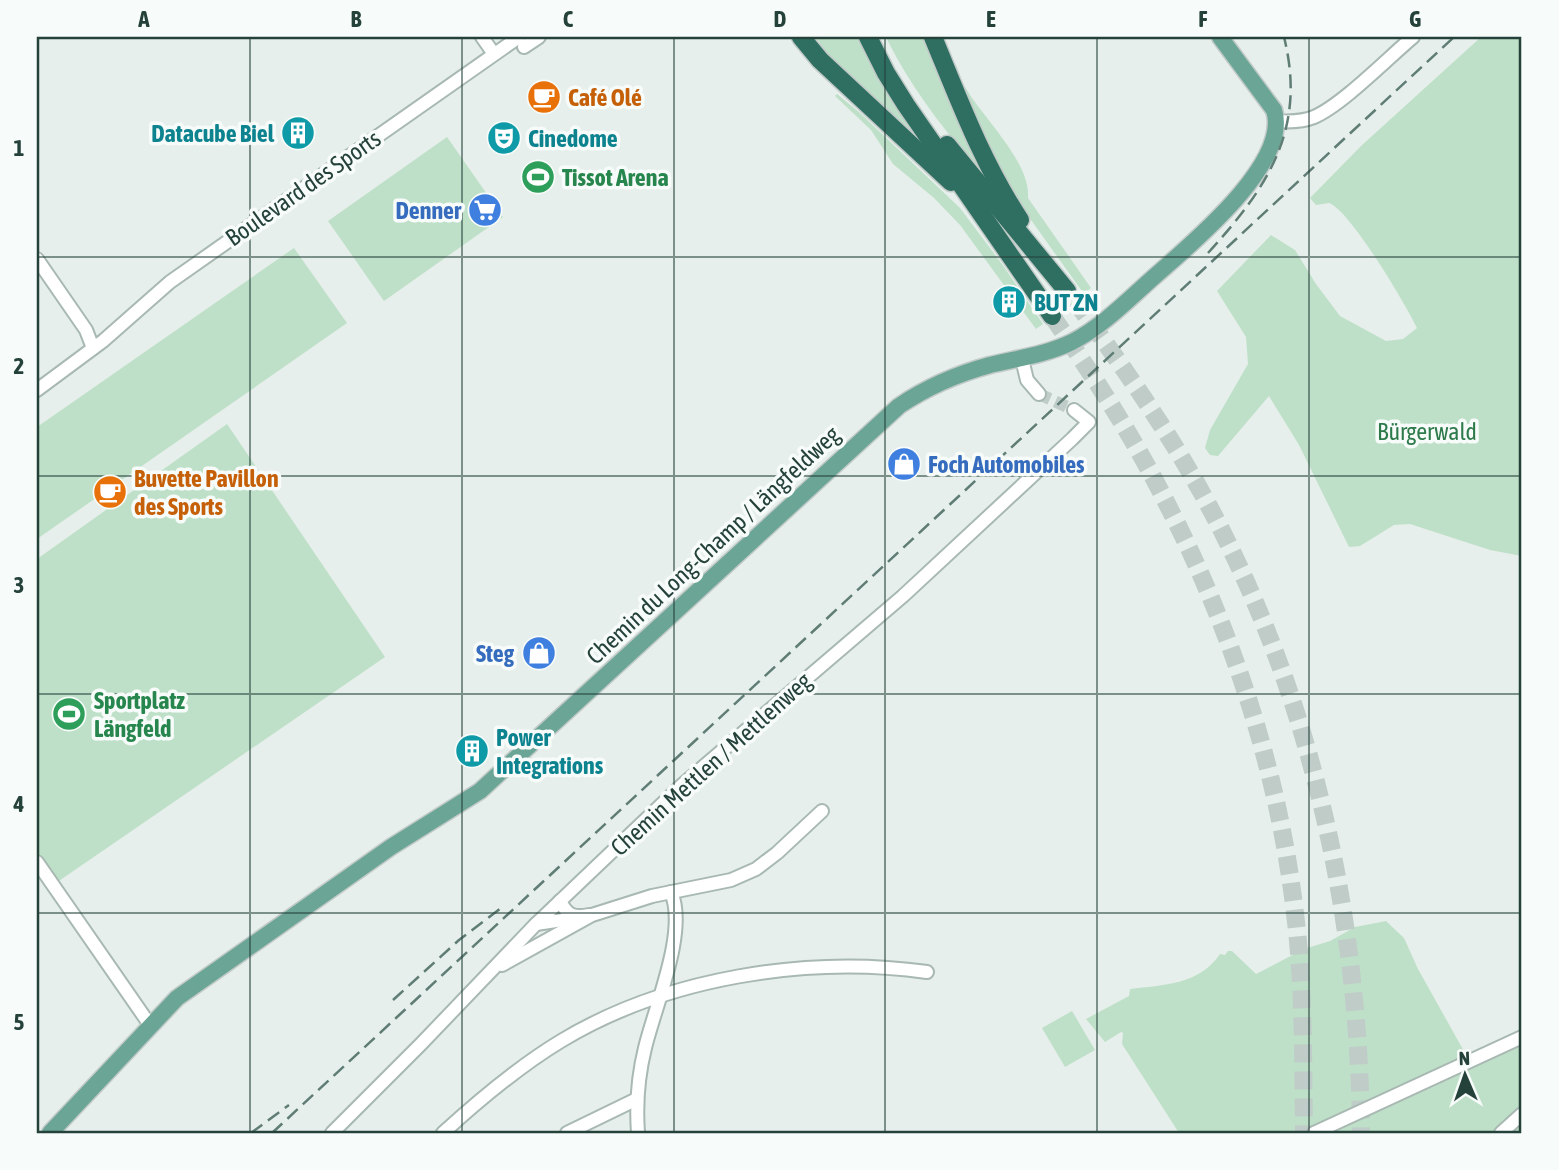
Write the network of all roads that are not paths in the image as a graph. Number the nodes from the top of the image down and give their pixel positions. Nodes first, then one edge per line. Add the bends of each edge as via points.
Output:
1 (482, 37) edge
2 (540, 37) edge
3 (800, 37) edge
4 (810, 37) edge
5 (868, 37) edge
6 (877, 37) edge
7 (933, 37) edge
8 (1220, 37) edge
9 (1413, 37) edge
10 (521, 42) edge
11 (494, 54) junction
12 (840, 80) junction
13 (1276, 121) junction
14 (998, 239) junction
15 (37, 258) edge
16 (1052, 316) tunnel mouth
17 (93, 348) junction
18 (1022, 359) junction
19 (37, 390) edge
20 (1040, 394) tunnel mouth
21 (1074, 410) dead end
22 (822, 811) dead end
23 (37, 862) edge
24 (671, 892) junction
25 (559, 901) junction
26 (592, 915) junction
27 (576, 918) junction
28 (536, 924) junction
29 (927, 972) dead end
30 (487, 975) junction
31 (659, 995) junction
32 (150, 1025) junction
33 (1522, 1037) edge
34 (637, 1099) junction
35 (1522, 1114) edge
36 (50, 1133) edge
37 (332, 1133) edge
38 (443, 1133) edge
39 (567, 1133) edge
40 (638, 1133) edge
41 (1314, 1133) edge
42 (1501, 1133) edge

1 - 11 street
2 - 10 street, Boulevard des Sports
3 - 12 highway
4 - 12 highway
5 - 14 highway via 897,91
6 - 7 highway via 926,117 1071,296 996,181
8 - 13 main road via 1272,106
9 - 13 street via 1316,116 1297,122
10 - 11 street, Boulevard des Sports
11 - 17 street, Boulevard des Sports via 170,282
12 - 14 highway via 950,181
13 - 18 main road, Chemin du Long-Champ / Längfeldweg via 1269,146 1249,183 1215,222 1094,328 1069,343
14 - 16 highway
15 - 17 street via 86,330
17 - 19 street, Boulevard des Sports
18 - 20 street via 1027,380
18 - 32 main road, Chemin du Long-Champ / Längfeldweg via 933,385 899,406 480,791 221,965
21 - 25 street, Chemin Mettlen / Mettlenweg via 1089,422 1072,439 903,596 682,785
22 - 24 street via 756,869 731,880
23 - 32 street
24 - 26 street
24 - 31 street via 676,904 675,938
25 - 27 street via 566,913
25 - 28 street, Chemin Mettlen / Mettlenweg
26 - 27 street
26 - 30 street
27 - 28 street
28 - 30 street, Chemin Mettlen / Mettlenweg
29 - 31 street via 846,967 800,970 715,981
30 - 37 street, Chemin Mettlen / Mettlenweg
31 - 34 street
31 - 38 street via 560,1042
32 - 36 main road, Chemin du Long-Champ / Längfeldweg
33 - 41 street
34 - 39 street
34 - 40 street
35 - 42 street

